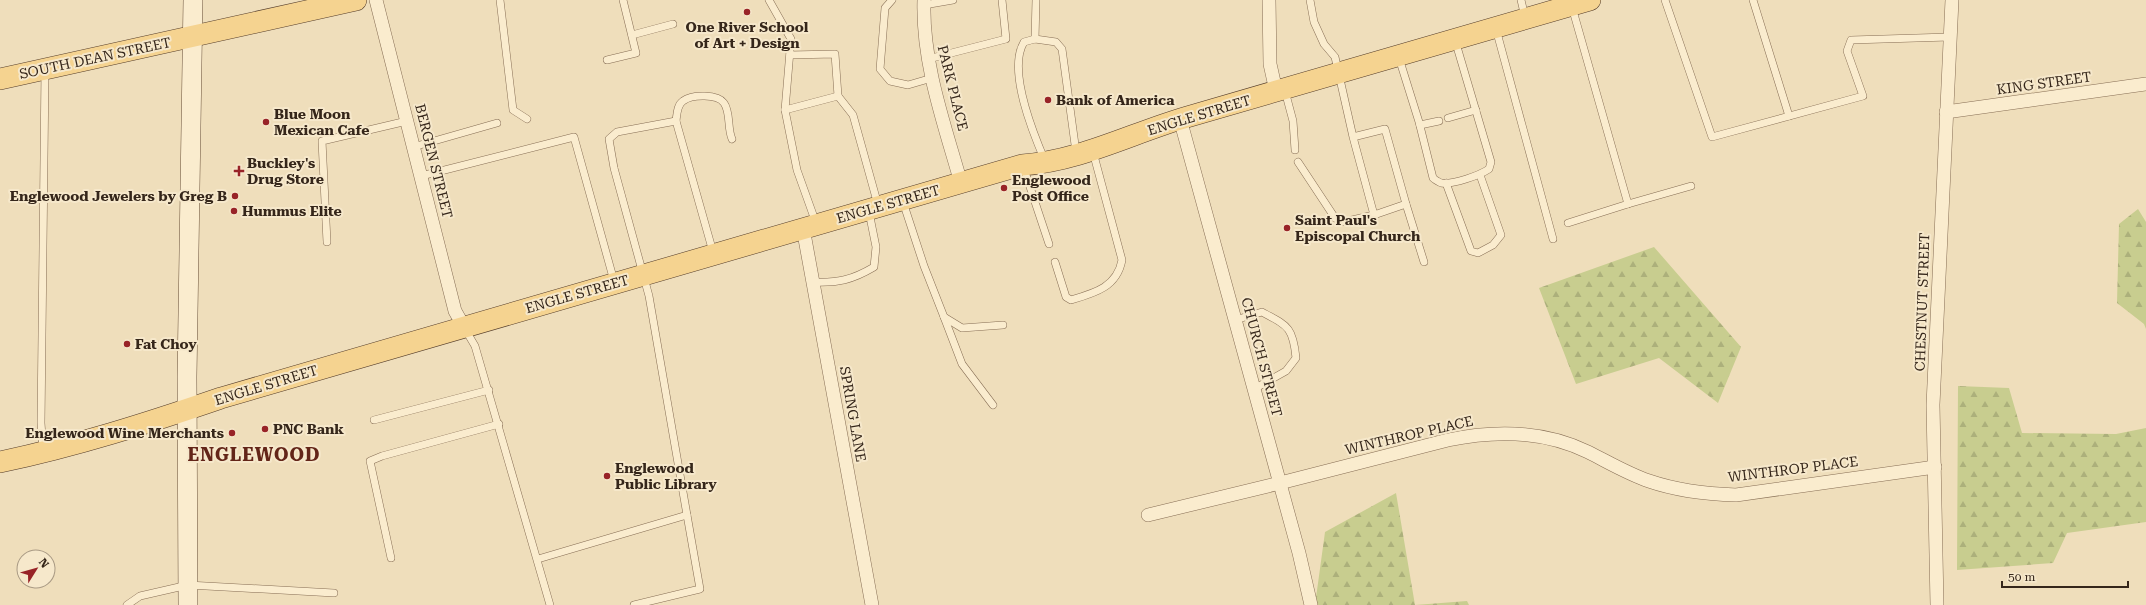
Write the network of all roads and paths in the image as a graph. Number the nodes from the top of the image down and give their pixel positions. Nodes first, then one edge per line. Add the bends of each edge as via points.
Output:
1 (192, 0) edge
2 (356, 0) edge
3 (376, 0) edge
4 (500, 0) edge
5 (623, 0) edge
6 (768, 0) edge
7 (892, 0) edge
8 (953, 0) edge
9 (1002, 0) edge
10 (1036, 0) edge
11 (1269, 0) edge
12 (1310, 0) edge
13 (1665, 0) edge
14 (1753, 0) edge
15 (1952, 0) edge
16 (924, 2) edge
17 (1581, 3) edge
18 (1523, 9) edge
19 (673, 24) dead end
20 (1496, 27) junction
21 (632, 35) junction
22 (191, 37) junction
23 (1949, 37) junction
24 (1035, 39) junction
25 (1455, 39) junction
26 (790, 55) junction
27 (1398, 56) junction
28 (928, 59) junction
29 (607, 60) dead end
30 (45, 69) junction
31 (1339, 73) junction
32 (932, 78) junction
33 (0, 79) edge
34 (2146, 84) edge
35 (1280, 90) junction
36 (838, 96) junction
37 (785, 110) junction
38 (1476, 110) junction
39 (1946, 112) junction
40 (1789, 116) junction
41 (526, 118) dead end
42 (1448, 118) dead end
43 (1180, 119) junction
44 (676, 120) junction
45 (1439, 121) dead end
46 (407, 122) junction
47 (497, 124) dead end
48 (1420, 125) junction
49 (1353, 137) junction
50 (732, 139) dead end
51 (413, 146) junction
52 (1295, 150) dead end
53 (1084, 152) junction
54 (1298, 162) dead end
55 (1046, 163) junction
56 (1022, 165) junction
57 (1480, 174) junction
58 (421, 176) junction
59 (1446, 182) junction
60 (961, 183) junction
61 (1691, 186) dead end
62 (902, 200) junction
63 (1406, 204) junction
64 (1628, 204) junction
65 (874, 208) junction
66 (1374, 215) junction
67 (1568, 223) dead end
68 (810, 227) junction
69 (1552, 239) dead end
70 (327, 242) dead end
71 (1049, 244) dead end
72 (714, 254) junction
73 (1055, 262) dead end
74 (1424, 262) dead end
75 (643, 275) junction
76 (813, 282) junction
77 (615, 283) junction
78 (944, 317) junction
79 (1235, 320) junction
80 (1002, 325) dead end
81 (464, 327) junction
82 (1254, 389) junction
83 (489, 390) junction
84 (993, 405) dead end
85 (187, 410) junction
86 (374, 420) dead end
87 (498, 424) junction
88 (43, 452) junction
89 (0, 462) edge
90 (1935, 467) junction
91 (1280, 484) junction
92 (686, 515) junction
93 (1148, 515) dead end
94 (391, 558) dead end
95 (538, 559) junction
96 (188, 585) junction
97 (334, 593) dead end
98 (127, 605) edge
99 (188, 605) edge
100 (550, 605) edge
101 (634, 605) edge
102 (872, 605) edge
103 (1311, 605) edge
104 (1937, 605) edge

1 - 22 main road
2 - 22 main road, SOUTH DEAN STREET
3 - 46 street, BERGEN STREET
4 - 41 lane via 513,110
5 - 21 lane
6 - 26 lane via 792,39
7 - 32 lane via 885,8 880,69 890,81 908,85
8 - 16 lane
9 - 28 lane via 1006,39
10 - 24 lane
11 - 35 street via 1270,64
12 - 31 lane via 1314,22 1324,44 1335,57
13 - 40 lane via 1712,137
14 - 40 lane
15 - 23 street, CHESTNUT STREET
16 - 28 street, PARK PLACE
17 - 18 main road, ENGLE STREET
17 - 64 lane
18 - 20 main road, ENGLE STREET
19 - 21 lane
20 - 25 main road, ENGLE STREET
20 - 69 lane
21 - 29 lane via 636,53
22 - 30 main road, SOUTH DEAN STREET
22 - 85 main road
23 - 39 street, CHESTNUT STREET
23 - 40 lane via 1851,40 1846,51 1863,96
24 - 53 lane via 1056,42 1062,49
24 - 55 lane via 1024,42 1018,56 1029,123
25 - 27 main road, ENGLE STREET
25 - 38 lane
26 - 36 lane via 835,54
26 - 37 lane
27 - 31 main road, ENGLE STREET
27 - 48 lane
28 - 32 street, PARK PLACE
30 - 33 main road, SOUTH DEAN STREET
30 - 88 lane via 41,415
31 - 35 main road, ENGLE STREET
31 - 49 lane
32 - 60 street, PARK PLACE
34 - 39 street, KING STREET
35 - 43 main road, ENGLE STREET
35 - 52 lane via 1293,121
36 - 37 lane
36 - 65 lane via 852,115
37 - 68 lane
38 - 42 lane
38 - 57 lane via 1491,162 1489,168
39 - 90 street, CHESTNUT STREET via 1933,406
43 - 53 main road, ENGLE STREET
43 - 79 street, CHURCH STREET
44 - 50 lane via 677,110 684,101 695,97 715,97 724,102 728,111
44 - 72 lane
44 - 75 lane via 617,132 610,139 614,168
45 - 48 lane
46 - 51 street, BERGEN STREET
46 - 70 lane via 322,142
47 - 51 lane
48 - 59 lane via 1433,178 1442,183
49 - 63 lane via 1385,129
49 - 66 lane
51 - 58 street, BERGEN STREET
53 - 55 main road, ENGLE STREET
53 - 73 lane via 1122,260 1121,265 1115,280 1071,300 1066,297
54 - 66 lane via 1335,218 1343,222
55 - 56 main road, ENGLE STREET
56 - 60 main road, ENGLE STREET
56 - 71 lane
57 - 59 lane
57 - 59 lane via 1500,235 1493,245 1478,253 1471,251
58 - 77 lane via 574,137
58 - 81 street, BERGEN STREET via 455,311
60 - 62 main road, ENGLE STREET
61 - 64 lane
62 - 65 main road, ENGLE STREET
62 - 78 lane
63 - 66 lane
63 - 74 lane
64 - 67 lane
65 - 68 main road, ENGLE STREET
65 - 76 lane via 874,267 856,278 832,283
68 - 72 main road, ENGLE STREET
68 - 76 street, SPRING LANE
72 - 75 main road, ENGLE STREET
75 - 77 main road, ENGLE STREET
75 - 92 lane via 649,296
76 - 102 street, SPRING LANE
77 - 81 main road, ENGLE STREET
78 - 80 lane via 962,328
78 - 84 lane via 962,364
79 - 82 street, CHURCH STREET
79 - 82 lane via 1262,312 1281,323 1294,336 1296,358 1286,371
81 - 83 lane via 476,346
81 - 85 main road, ENGLE STREET
82 - 91 street, CHURCH STREET
83 - 86 lane
83 - 87 lane
85 - 88 main road, ENGLE STREET via 154,422
85 - 96 main road
87 - 94 lane via 370,461
87 - 95 lane
88 - 89 main road, ENGLE STREET
90 - 91 street, WINTHROP PLACE via 1736,495 1703,494 1647,481 1559,441 1530,435 1500,433 1448,440
90 - 104 street, CHESTNUT STREET
91 - 93 street, WINTHROP PLACE
91 - 103 street, CHURCH STREET
92 - 95 lane
92 - 101 lane via 700,589
95 - 100 lane
96 - 97 lane
96 - 98 lane via 140,596
96 - 99 main road

